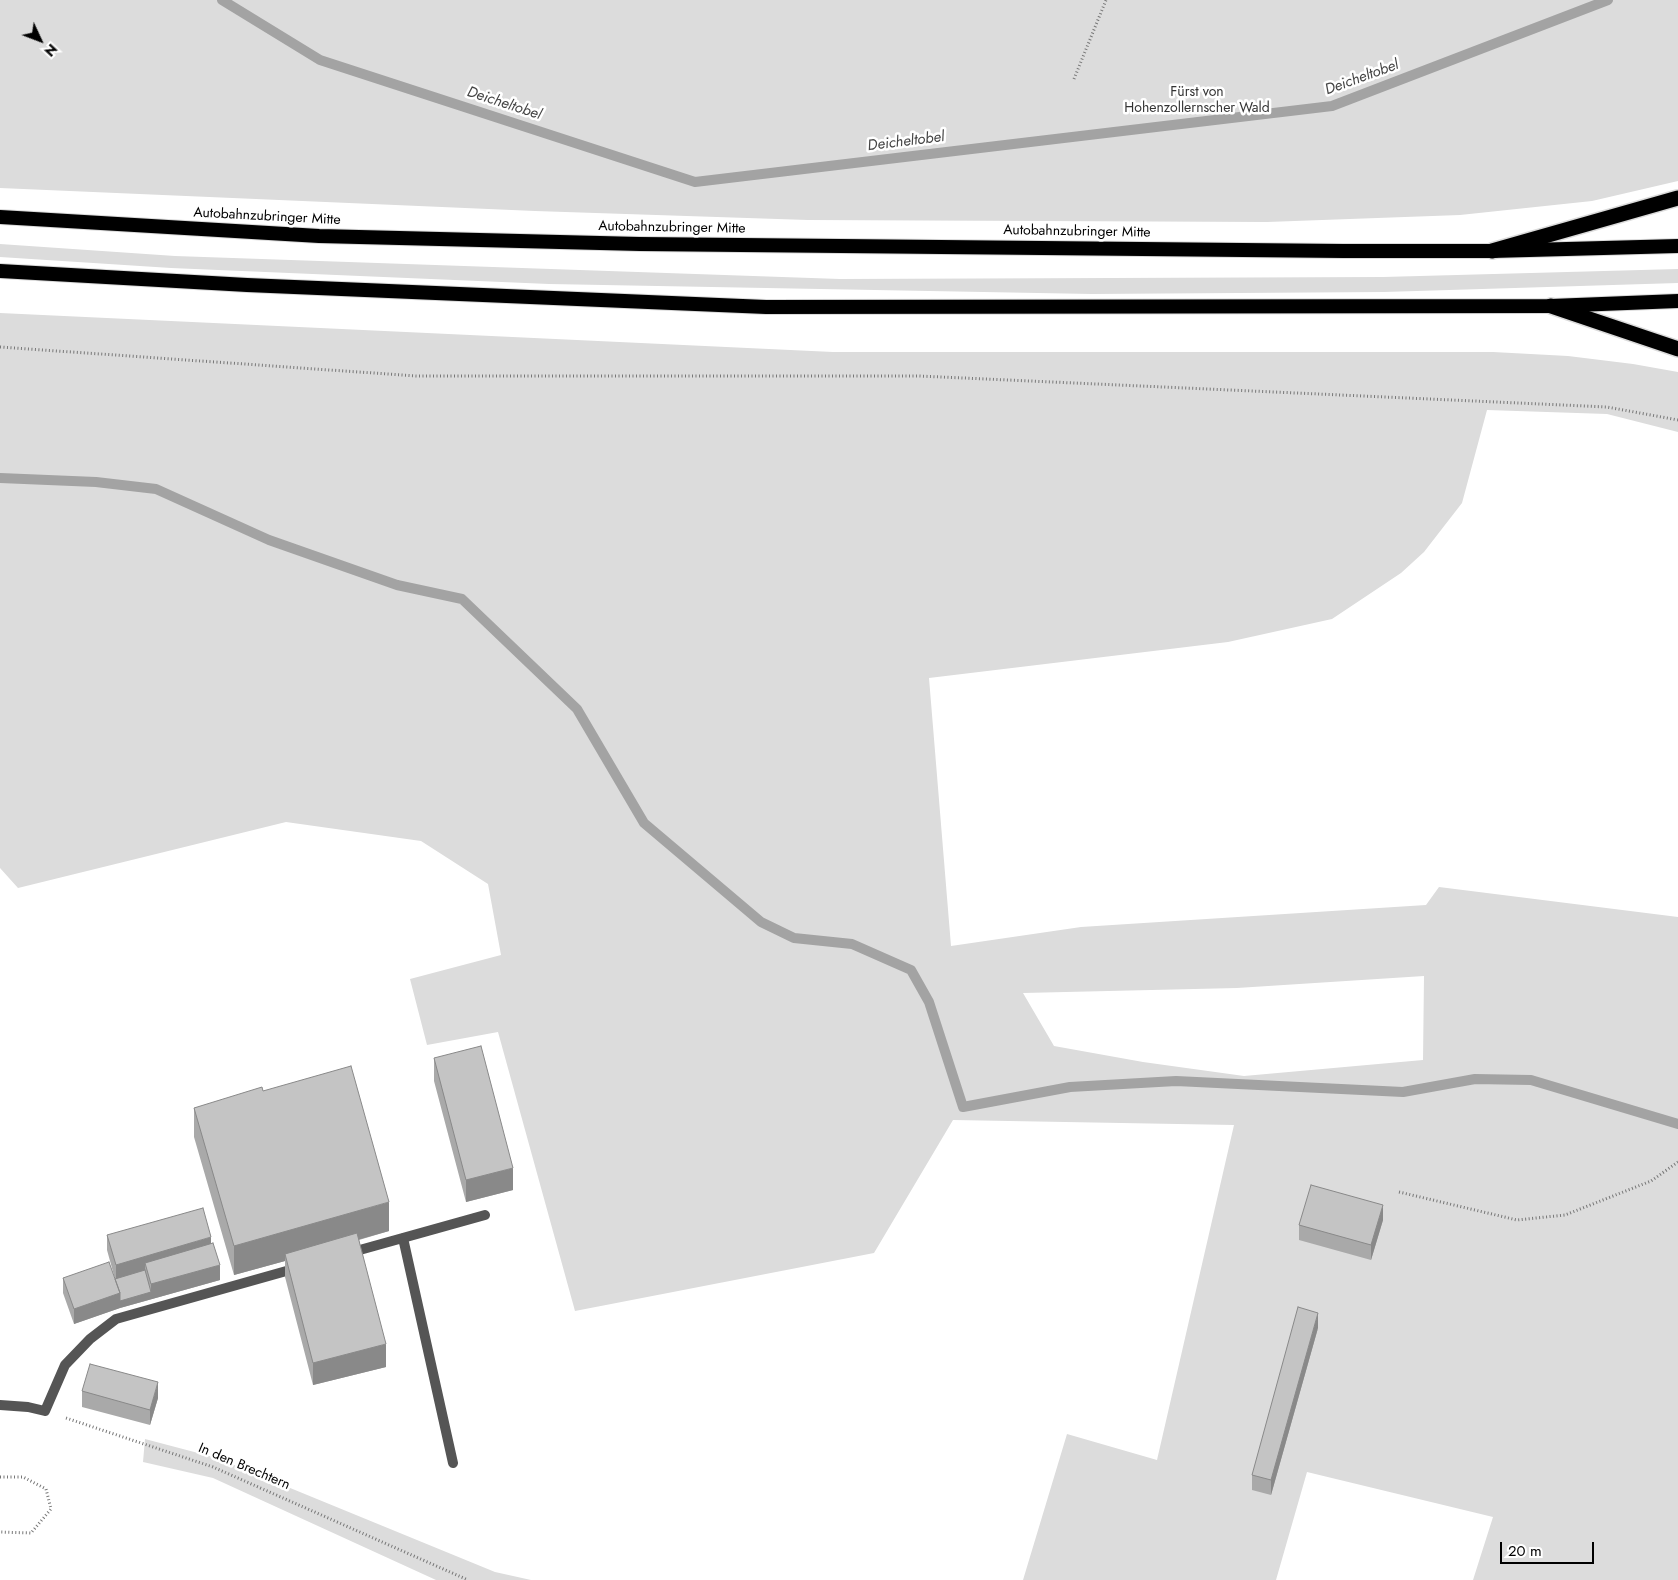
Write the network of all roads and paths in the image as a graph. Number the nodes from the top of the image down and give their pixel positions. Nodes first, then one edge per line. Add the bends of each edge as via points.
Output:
1 (1106, 0) edge
2 (1074, 79) dead end
3 (1678, 198) edge
4 (0, 217) edge
5 (1678, 246) edge
6 (1492, 251) junction
7 (0, 271) edge
8 (1678, 301) edge
9 (1551, 306) junction
10 (0, 347) edge
11 (1678, 349) edge
12 (1678, 420) edge
13 (1678, 1162) edge
14 (1399, 1192) dead end
15 (485, 1215) dead end
16 (403, 1238) junction
17 (336, 1257) edge
18 (307, 1265) edge
19 (0, 1405) edge
20 (45, 1411) junction
21 (453, 1463) dead end
22 (0, 1477) edge
23 (0, 1532) edge
24 (468, 1580) edge

1 - 2 path
3 - 6 highway
4 - 6 highway, Autobahnzubringer Mitte via 318,236 640,244
5 - 6 highway, Autobahnzubringer Mitte
7 - 9 highway via 766,307
8 - 9 highway
9 - 11 highway
10 - 12 path via 416,376 919,376 1607,407
13 - 14 path via 1651,1181 1565,1215 1517,1220
15 - 16 lane
16 - 17 lane
16 - 21 lane
18 - 20 lane via 116,1318 64,1365
19 - 20 lane
20 - 24 path, In den Brechtern via 213,1467
22 - 23 path via 23,1476 46,1488 50,1509 31,1533

